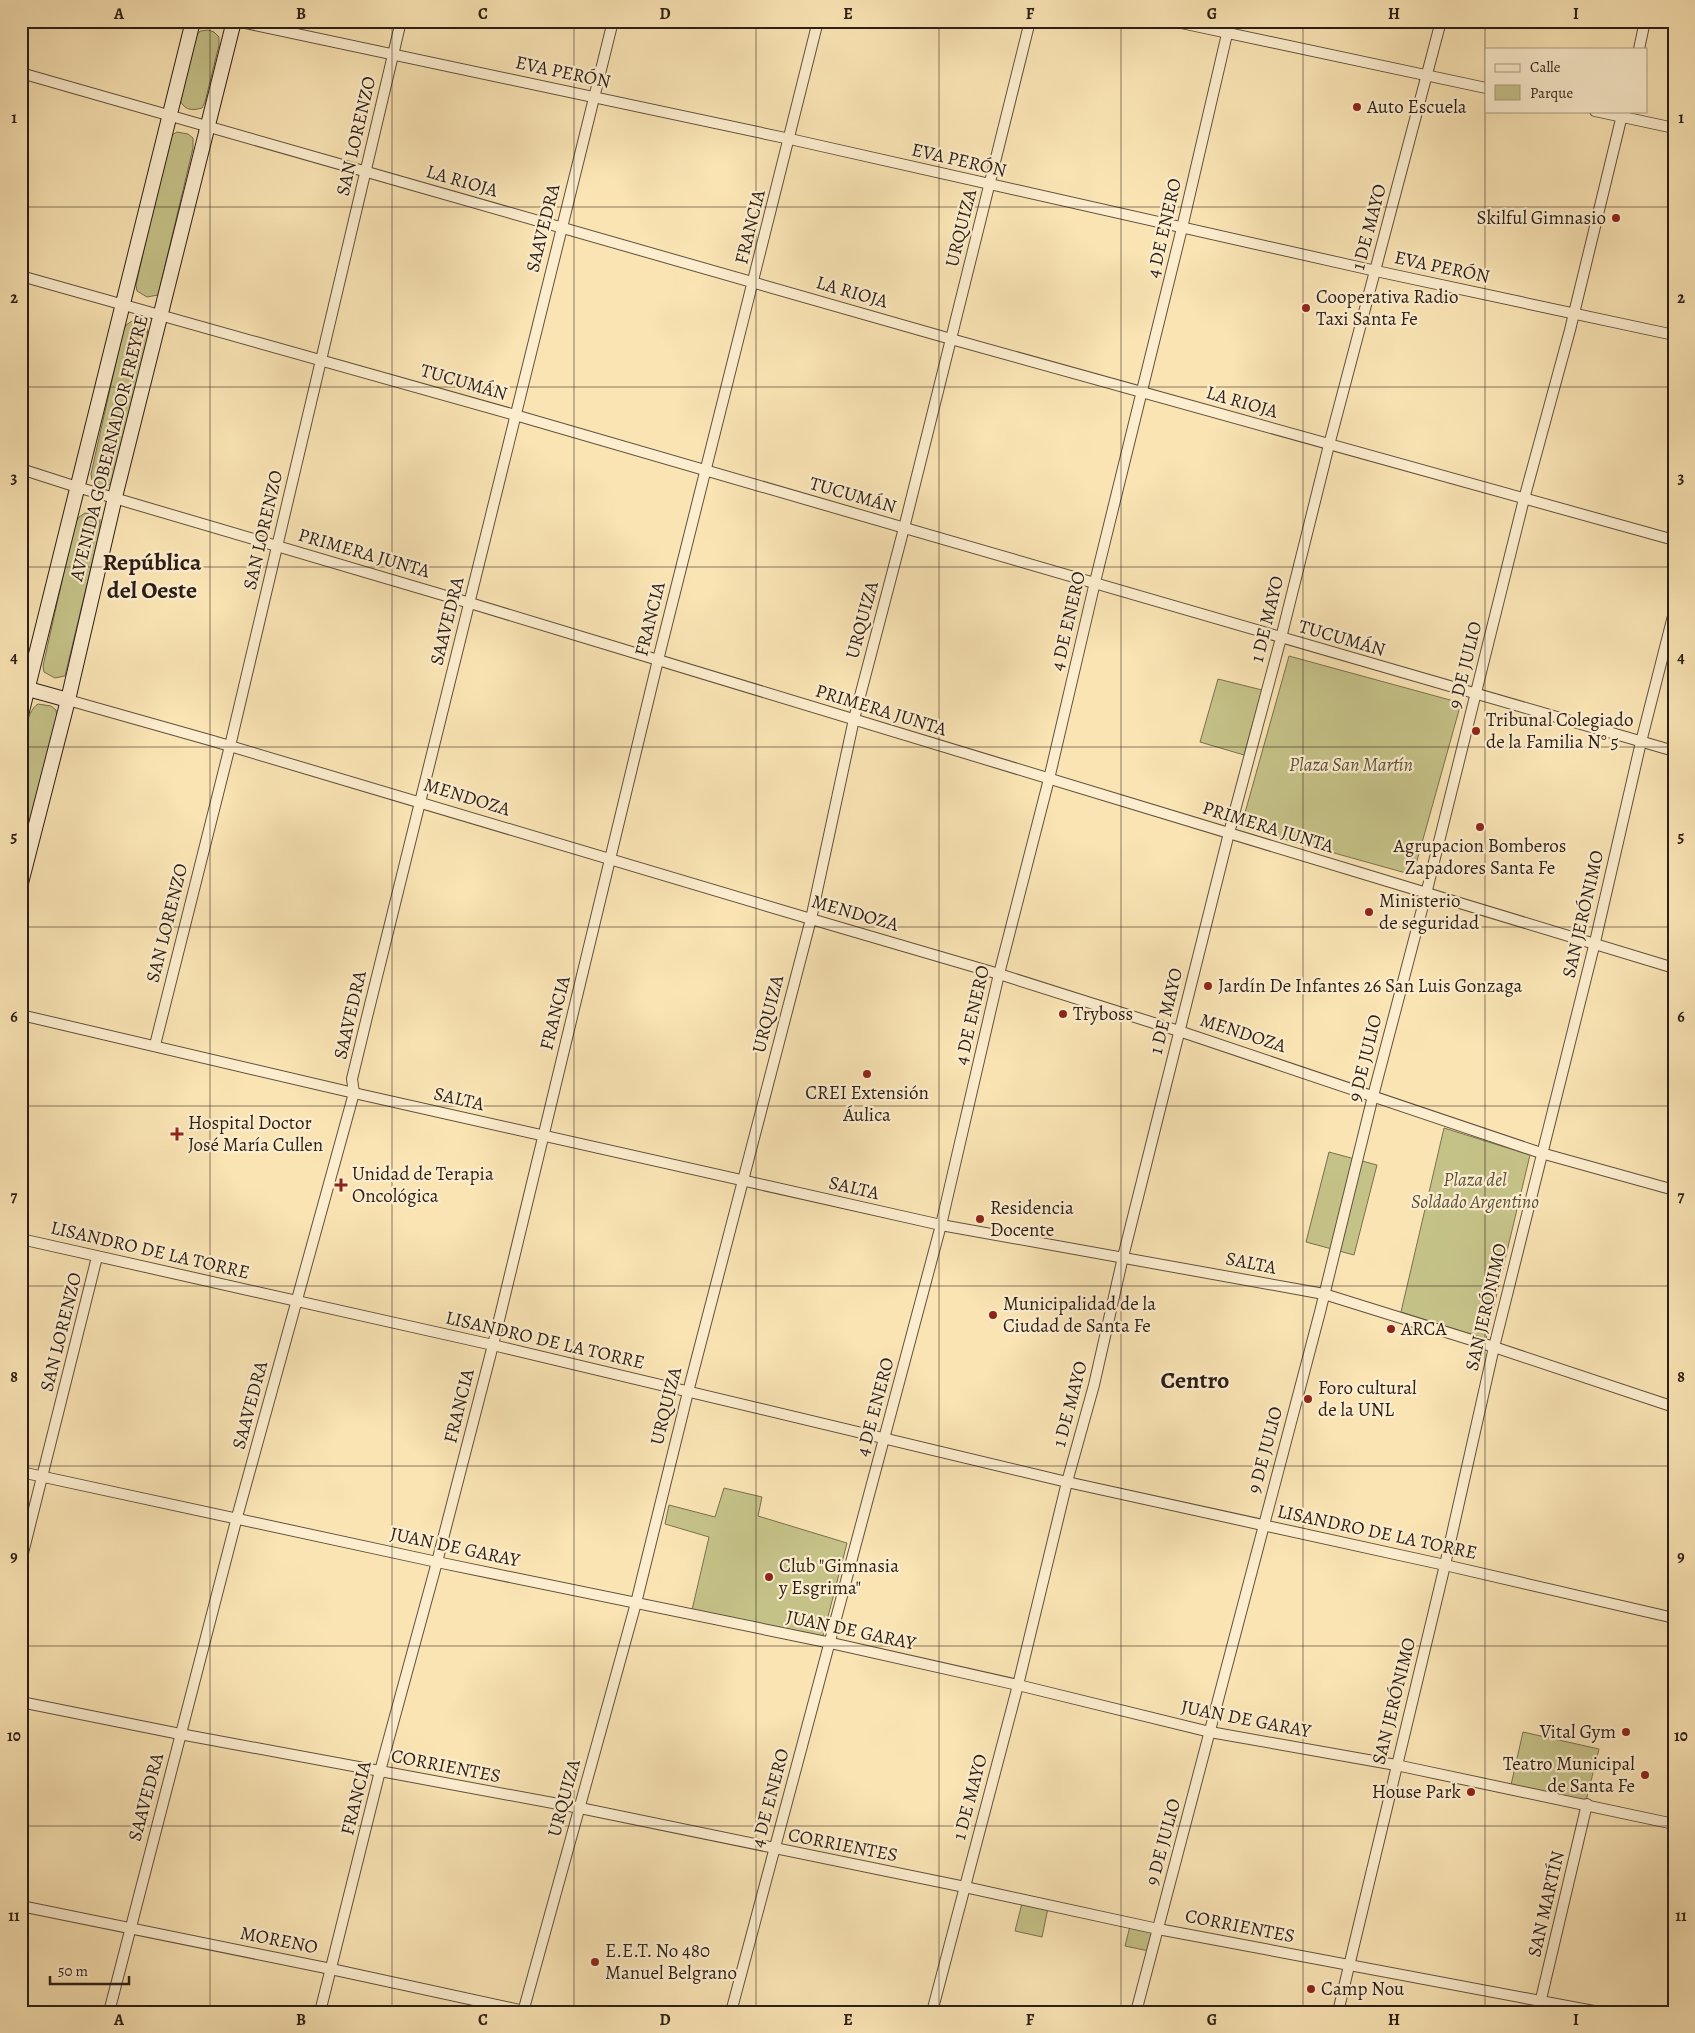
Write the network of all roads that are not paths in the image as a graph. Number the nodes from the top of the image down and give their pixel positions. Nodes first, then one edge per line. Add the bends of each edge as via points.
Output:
1 (193, 21) edge
2 (235, 21) edge
3 (401, 21) edge
4 (613, 21) edge
5 (818, 21) edge
6 (1030, 21) edge
7 (1172, 21) edge
8 (1230, 21) edge
9 (1441, 21) edge
10 (1645, 21) edge
11 (1227, 33) junction
12 (1639, 48) edge
13 (393, 54) junction
14 (21, 73) edge
15 (1426, 75) junction
16 (1485, 88) edge
17 (594, 97) junction
18 (1604, 112) edge
19 (1623, 114) edge
20 (171, 115) junction
21 (208, 125) junction
22 (1674, 128) edge
23 (790, 139) junction
24 (366, 172) junction
25 (989, 185) junction
26 (561, 228) junction
27 (1182, 228) junction
28 (1376, 272) junction
29 (21, 276) edge
30 (754, 282) junction
31 (122, 305) junction
32 (1573, 313) junction
33 (161, 315) junction
34 (1674, 334) edge
35 (951, 339) junction
36 (321, 361) junction
37 (1142, 391) junction
38 (515, 415) junction
39 (1329, 445) junction
40 (21, 469) edge
41 (705, 471) junction
42 (77, 487) junction
43 (115, 497) junction
44 (1524, 498) junction
45 (904, 528) junction
46 (1674, 540) edge
47 (277, 546) junction
48 (1095, 582) junction
49 (470, 603) junction
50 (1674, 612) edge
51 (1281, 638) junction
52 (658, 660) junction
53 (24, 688) edge
54 (1475, 695) junction
55 (68, 700) junction
56 (21, 714) edge
57 (854, 719) junction
58 (1641, 742) junction
59 (230, 746) junction
60 (1674, 751) edge
61 (1049, 780) junction
62 (419, 802) junction
63 (1229, 834) junction
64 (611, 859) junction
65 (21, 883) edge
66 (1426, 894) junction
67 (811, 919) junction
68 (1595, 942) junction
69 (1674, 968) edge
70 (999, 974) junction
71 (21, 1015) edge
72 (1179, 1032) junction
73 (155, 1045) junction
74 (354, 1093) junction
75 (1373, 1096) junction
76 (544, 1136) junction
77 (1542, 1153) junction
78 (744, 1181) junction
79 (1674, 1190) edge
80 (941, 1225) junction
81 (21, 1239) edge
82 (97, 1257) junction
83 (1123, 1257) junction
84 (1324, 1294) junction
85 (297, 1301) junction
86 (493, 1345) junction
87 (1494, 1348) junction
88 (688, 1392) junction
89 (1674, 1407) edge
90 (884, 1438) junction
91 (21, 1472) edge
92 (44, 1476) junction
93 (1066, 1482) junction
94 (237, 1517) junction
95 (1263, 1526) junction
96 (21, 1560) edge
97 (437, 1562) junction
98 (1445, 1565) junction
99 (636, 1603) junction
100 (1674, 1618) edge
101 (831, 1643) junction
102 (1018, 1685) junction
103 (21, 1702) edge
104 (1210, 1732) junction
105 (180, 1734) junction
106 (1396, 1765) junction
107 (380, 1772) junction
108 (1587, 1804) junction
109 (580, 1808) junction
110 (1674, 1824) edge
111 (774, 1849) junction
112 (965, 1887) junction
113 (21, 1906) edge
114 (130, 1928) junction
115 (1158, 1929) junction
116 (1350, 1964) junction
117 (331, 1969) junction
118 (1541, 2001) junction
119 (526, 2011) edge
120 (108, 2012) edge
121 (320, 2012) edge
122 (732, 2012) edge
123 (932, 2012) edge
124 (1136, 2012) edge
125 (1338, 2012) edge
126 (1538, 2012) edge
127 (1599, 2012) edge

1 - 20 main road, AVENIDA GOBERNADOR FREYRE
2 - 13 street, EVA PERÓN
2 - 21 main road, AVENIDA GOBERNADOR FREYRE
3 - 13 street, SAN LORENZO
4 - 17 street, SAAVEDRA
5 - 23 street, FRANCIA
6 - 25 street, URQUIZA
7 - 11 street
8 - 11 street, 4 DE ENERO
9 - 15 street, 1 DE MAYO
10 - 12 street
11 - 15 street
11 - 27 street, 4 DE ENERO
13 - 17 street, EVA PERÓN
13 - 24 street, SAN LORENZO
14 - 20 street, LA RIOJA
15 - 16 street
15 - 28 street, 1 DE MAYO
17 - 23 street, EVA PERÓN
17 - 26 street, SAAVEDRA
18 - 19 street
19 - 22 street
19 - 32 street, 9 DE JULIO
20 - 21 street, LA RIOJA
20 - 31 main road, AVENIDA GOBERNADOR FREYRE
21 - 24 street, LA RIOJA
21 - 33 main road, AVENIDA GOBERNADOR FREYRE
23 - 25 street, EVA PERÓN
23 - 30 street, FRANCIA
24 - 26 street, LA RIOJA
24 - 36 street, SAN LORENZO
25 - 27 street, EVA PERÓN
25 - 35 street, URQUIZA
26 - 30 street, LA RIOJA
26 - 38 street, SAAVEDRA
27 - 28 street, EVA PERÓN
27 - 37 street, 4 DE ENERO
28 - 32 street, EVA PERÓN
28 - 39 street, 1 DE MAYO
29 - 31 street, TUCUMÁN
30 - 35 street, LA RIOJA
30 - 41 street, FRANCIA
31 - 33 street, TUCUMÁN
31 - 42 main road, AVENIDA GOBERNADOR FREYRE
32 - 34 street, EVA PERÓN
32 - 44 street, 9 DE JULIO
33 - 36 street, TUCUMÁN
33 - 43 main road, AVENIDA GOBERNADOR FREYRE
35 - 37 street, LA RIOJA
35 - 45 street, URQUIZA
36 - 38 street, TUCUMÁN
36 - 47 street, SAN LORENZO
37 - 39 street, LA RIOJA
37 - 48 street, 4 DE ENERO
38 - 41 street, TUCUMÁN
38 - 49 street, SAAVEDRA
39 - 44 street, LA RIOJA
39 - 51 street, 1 DE MAYO
40 - 42 street, PRIMERA JUNTA
41 - 45 street, TUCUMÁN
41 - 52 street, FRANCIA
42 - 43 street, PRIMERA JUNTA
42 - 53 main road, AVENIDA GOBERNADOR FREYRE
43 - 47 street, PRIMERA JUNTA
43 - 55 main road, AVENIDA GOBERNADOR FREYRE
44 - 46 street, LA RIOJA
44 - 54 street, 9 DE JULIO
45 - 48 street, TUCUMÁN
45 - 57 street, URQUIZA
47 - 49 street, PRIMERA JUNTA
47 - 59 street, SAN LORENZO
48 - 51 street, TUCUMÁN
48 - 61 street, 4 DE ENERO
49 - 52 street, PRIMERA JUNTA
49 - 62 street, SAAVEDRA
50 - 58 street, SAN JERÓNIMO
51 - 54 street, TUCUMÁN
51 - 63 street, 1 DE MAYO
52 - 57 street, PRIMERA JUNTA
52 - 64 street, FRANCIA
53 - 55 main road, MENDOZA
53 - 56 main road, AVENIDA GOBERNADOR FREYRE
54 - 58 street, TUCUMÁN
54 - 66 street, 9 DE JULIO
55 - 59 street, MENDOZA
55 - 65 main road, AVENIDA GOBERNADOR FREYRE
57 - 61 street, PRIMERA JUNTA
57 - 67 street, URQUIZA
58 - 60 street, TUCUMÁN
58 - 68 street, SAN JERÓNIMO
59 - 62 street, MENDOZA
59 - 73 street, SAN LORENZO
61 - 63 street, PRIMERA JUNTA
61 - 70 street, 4 DE ENERO
62 - 64 street, MENDOZA
62 - 74 street, SAAVEDRA via 352,1079
63 - 66 street, PRIMERA JUNTA
63 - 72 street, 1 DE MAYO
64 - 67 street, MENDOZA
64 - 76 street, FRANCIA
66 - 68 street, PRIMERA JUNTA
66 - 75 street, 9 DE JULIO
67 - 70 street, MENDOZA
67 - 78 street, URQUIZA
68 - 69 street, PRIMERA JUNTA
68 - 77 street, SAN JERÓNIMO
70 - 72 street, MENDOZA
70 - 80 street, 4 DE ENERO
71 - 73 street, SALTA
72 - 75 street, MENDOZA
72 - 83 street, 1 DE MAYO
73 - 74 street, SALTA
74 - 76 street, SALTA
74 - 85 street, SAAVEDRA
75 - 77 street, MENDOZA
75 - 84 street, 9 DE JULIO
76 - 78 street, SALTA
76 - 86 street, FRANCIA
77 - 79 street, MENDOZA
77 - 87 street, SAN JERÓNIMO
78 - 80 street, SALTA
78 - 88 street, URQUIZA
80 - 83 street, SALTA
80 - 90 street, 4 DE ENERO
81 - 82 street, LISANDRO DE LA TORRE
82 - 85 street, LISANDRO DE LA TORRE
82 - 92 street, SAN LORENZO
83 - 84 street, SALTA
83 - 93 street, 1 DE MAYO via 1094,1385
84 - 87 street, SALTA
84 - 95 street, 9 DE JULIO
85 - 86 street, LISANDRO DE LA TORRE
85 - 94 street, SAAVEDRA
86 - 88 street, LISANDRO DE LA TORRE
86 - 97 street, FRANCIA
87 - 89 street, SALTA
87 - 98 street, SAN JERÓNIMO
88 - 90 street, LISANDRO DE LA TORRE
88 - 99 street, URQUIZA
90 - 93 street, LISANDRO DE LA TORRE
90 - 101 street, 4 DE ENERO
91 - 92 street, JUAN DE GARAY
92 - 94 street, JUAN DE GARAY
92 - 96 street, SAN LORENZO
93 - 95 street, LISANDRO DE LA TORRE
93 - 102 street, 1 DE MAYO
94 - 97 street, JUAN DE GARAY
94 - 105 street, SAAVEDRA
95 - 98 street, LISANDRO DE LA TORRE
95 - 104 street, 9 DE JULIO
97 - 99 street, JUAN DE GARAY
97 - 107 street, FRANCIA
98 - 100 street, LISANDRO DE LA TORRE
98 - 106 street, SAN JERÓNIMO
99 - 101 street, JUAN DE GARAY
99 - 109 street, URQUIZA
101 - 102 street, JUAN DE GARAY
101 - 111 street, 4 DE ENERO
102 - 104 street, JUAN DE GARAY
102 - 112 street, 1 DE MAYO
103 - 105 street, CORRIENTES
104 - 106 street, JUAN DE GARAY
104 - 115 street, 9 DE JULIO
105 - 107 street, CORRIENTES
105 - 114 street, SAAVEDRA
106 - 108 street, JUAN DE GARAY
106 - 116 street, SAN JERÓNIMO
107 - 109 street, CORRIENTES
107 - 117 street, FRANCIA
108 - 110 street, JUAN DE GARAY
108 - 118 street, SAN MARTÍN
109 - 111 street, CORRIENTES
109 - 119 street, URQUIZA
111 - 112 street, CORRIENTES
111 - 122 street, 4 DE ENERO
112 - 115 street, CORRIENTES
112 - 123 street, 1 DE MAYO
113 - 114 street, MORENO
114 - 117 street, MORENO
114 - 120 street, SAAVEDRA
115 - 116 street, CORRIENTES
115 - 124 street, 9 DE JULIO
116 - 118 street, CORRIENTES
116 - 125 street, SAN JERÓNIMO
117 - 119 street, MORENO
117 - 121 street, FRANCIA
118 - 126 street, SAN MARTÍN
118 - 127 street, CORRIENTES

